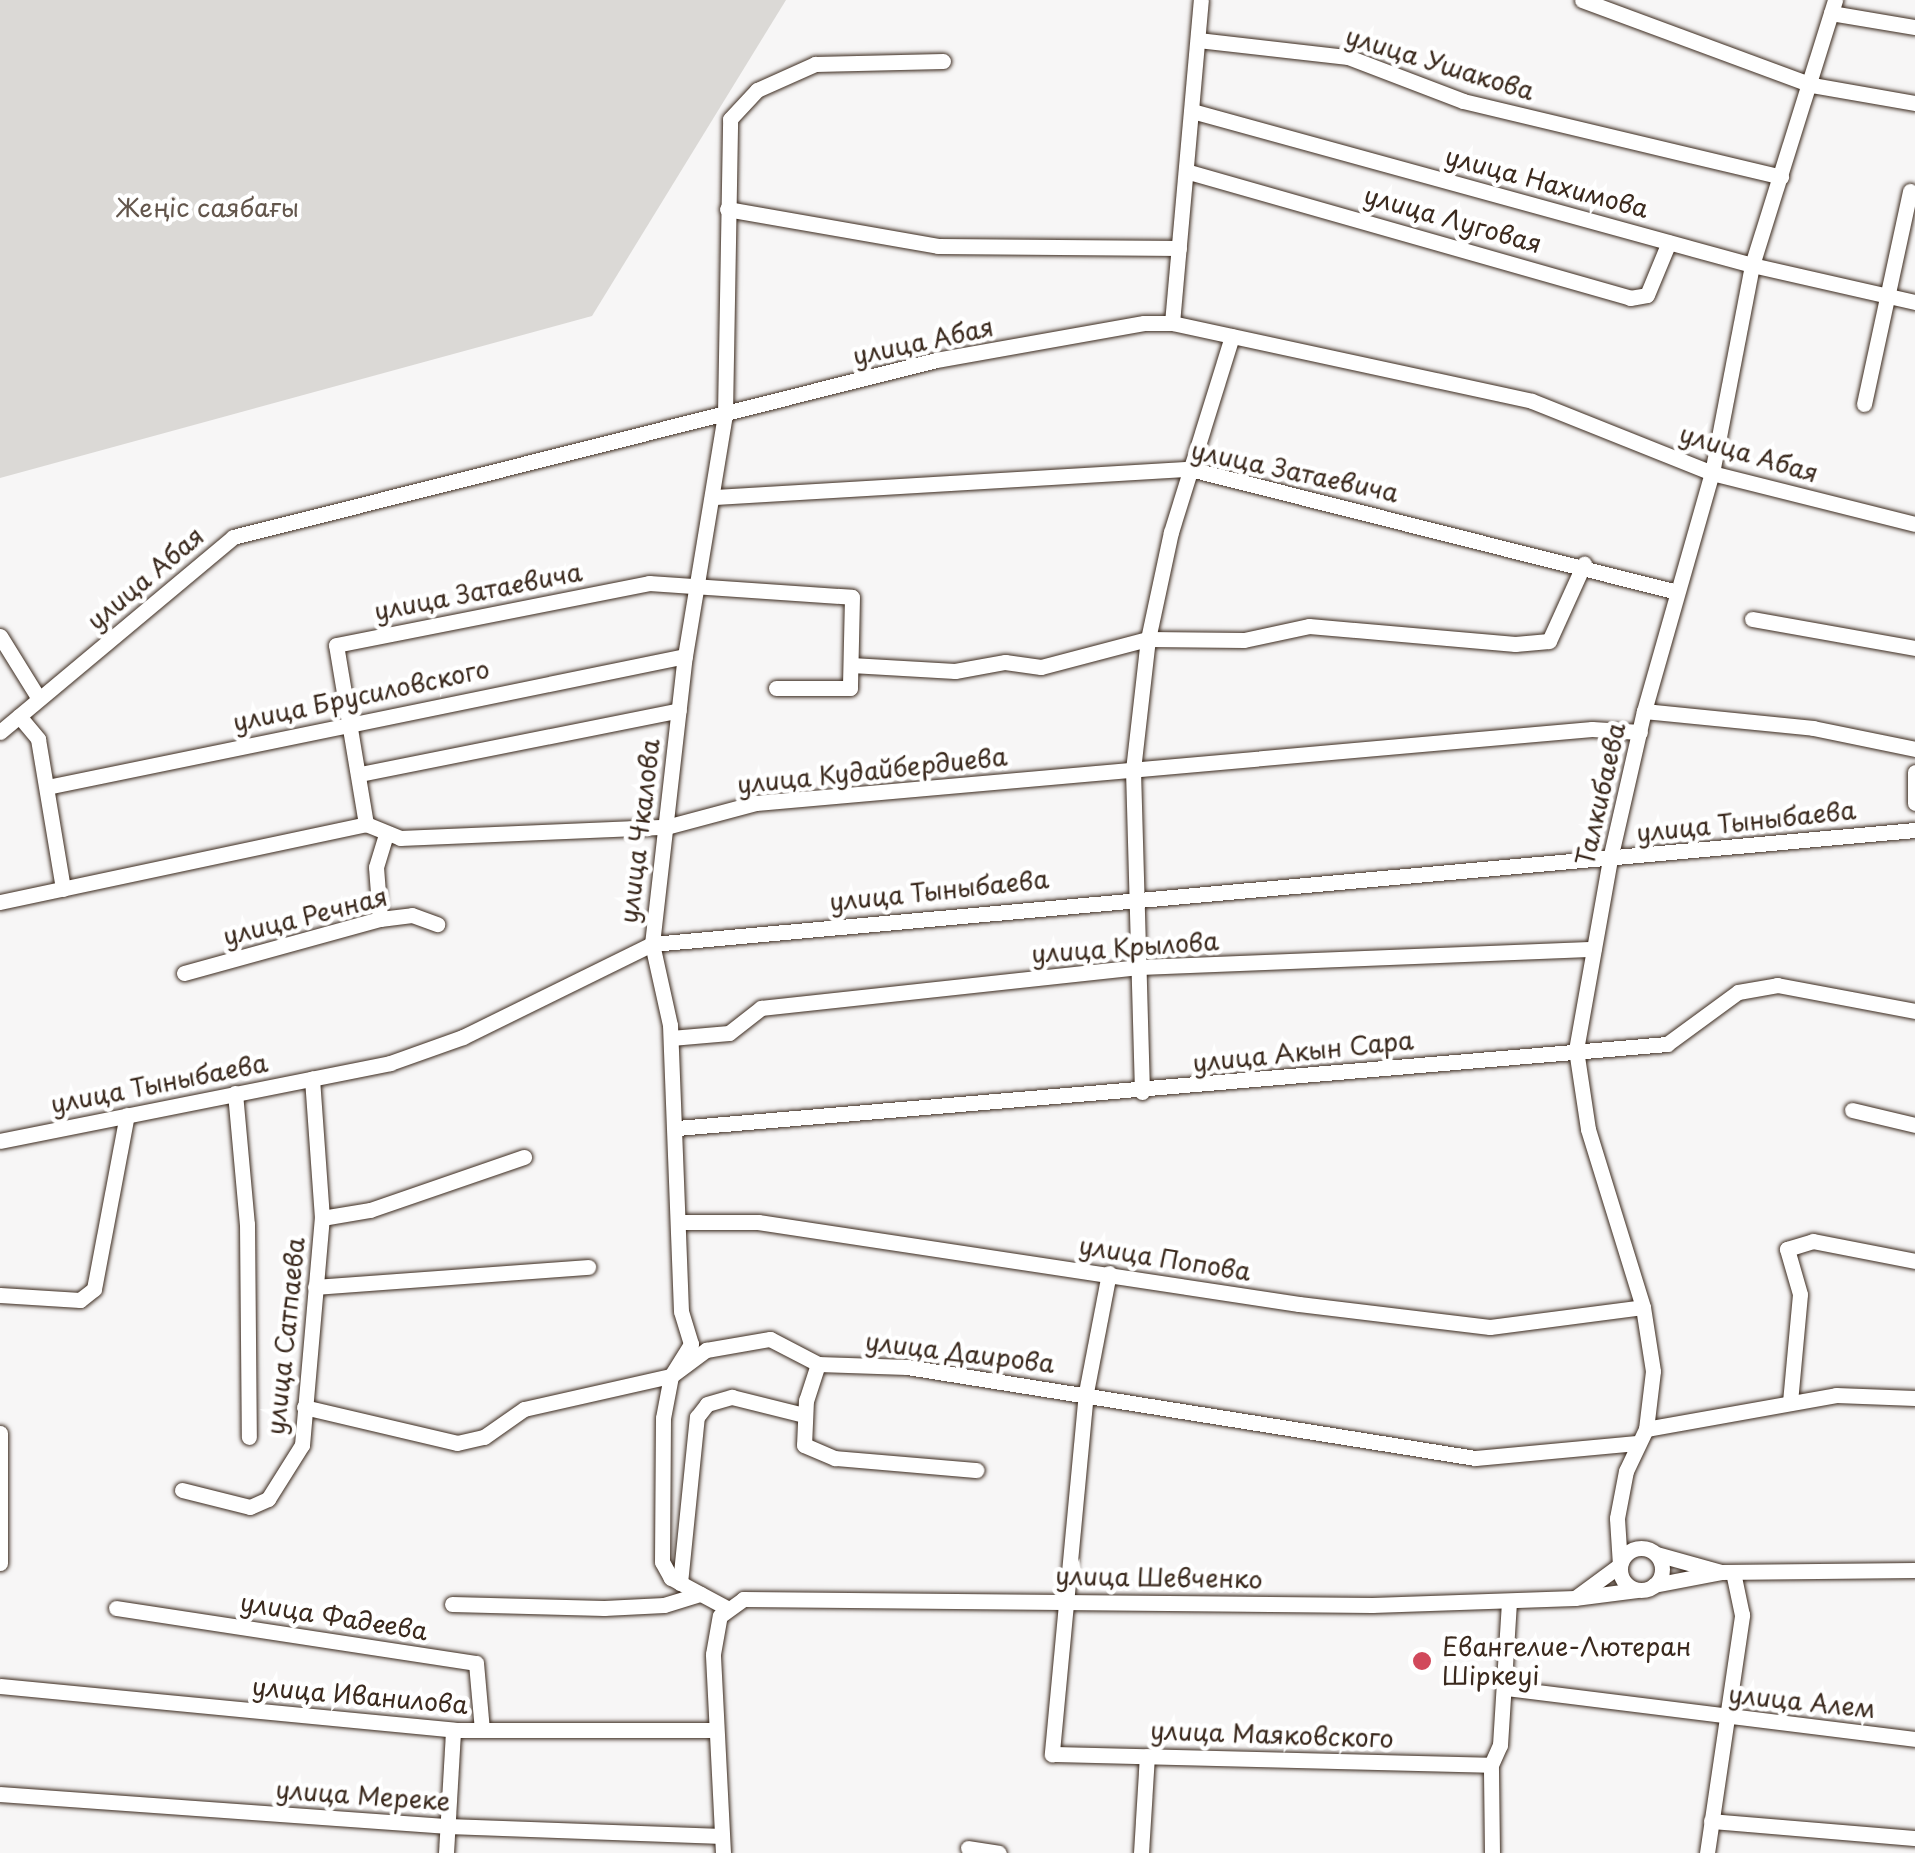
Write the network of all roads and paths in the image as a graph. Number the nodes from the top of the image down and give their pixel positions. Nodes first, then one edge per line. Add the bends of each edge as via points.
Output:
1 (1200, 0) edge
2 (1582, 0) edge
3 (1833, 6) edge
4 (1915, 27) edge
5 (1198, 40) junction
6 (943, 61) dead end
7 (1812, 85) junction
8 (1915, 104) edge
9 (1192, 111) junction
10 (1189, 172) junction
11 (1781, 177) junction
12 (1910, 191) dead end
13 (727, 209) junction
14 (1669, 242) junction
15 (1179, 248) junction
16 (1752, 265) junction
17 (1890, 294) junction
18 (1915, 302) edge
19 (1172, 323) junction
20 (1232, 336) junction
21 (1864, 404) dead end
22 (725, 414) junction
23 (1190, 468) junction
24 (1712, 473) junction
25 (714, 497) junction
26 (1915, 524) edge
27 (1584, 564) junction
28 (698, 584) junction
29 (1677, 592) junction
30 (1752, 619) dead end
31 (1148, 639) junction
32 (1, 640) edge
33 (1915, 648) edge
34 (685, 656) junction
35 (851, 665) junction
36 (776, 688) dead end
37 (38, 700) junction
38 (679, 710) junction
39 (1644, 711) junction
40 (19, 716) junction
41 (348, 721) junction
42 (0, 732) edge
43 (1640, 732) junction
44 (1915, 750) edge
45 (1133, 770) junction
46 (1915, 772) edge
47 (360, 774) junction
48 (47, 786) junction
49 (1915, 803) edge
50 (366, 824) junction
51 (666, 826) junction
52 (1915, 830) edge
53 (385, 837) junction
54 (1610, 859) junction
55 (63, 889) junction
56 (1140, 896) junction
57 (0, 902) edge
58 (380, 919) junction
59 (437, 924) dead end
60 (652, 944) junction
61 (1594, 949) junction
62 (1141, 967) junction
63 (184, 973) dead end
64 (1915, 1011) edge
65 (671, 1038) junction
66 (1576, 1050) junction
67 (312, 1078) junction
68 (1142, 1092) junction
69 (235, 1093) junction
70 (1852, 1110) dead end
71 (127, 1115) junction
72 (1915, 1125) edge
73 (677, 1128) junction
74 (0, 1141) edge
75 (524, 1157) dead end
76 (322, 1218) junction
77 (680, 1222) junction
78 (1915, 1262) edge
79 (588, 1268) dead end
80 (1109, 1273) junction
81 (315, 1288) junction
82 (0, 1295) edge
83 (1643, 1308) junction
84 (818, 1364) junction
85 (672, 1376) junction
86 (1086, 1392) junction
87 (1915, 1398) edge
88 (1790, 1402) junction
89 (304, 1407) junction
90 (804, 1415) junction
91 (0, 1433) edge
92 (1642, 1436) junction
93 (249, 1437) dead end
94 (976, 1470) dead end
95 (182, 1490) dead end
96 (1618, 1518) junction
97 (1649, 1551) junction
98 (0, 1563) edge
99 (1620, 1565) junction
100 (1915, 1570) edge
101 (1727, 1572) junction
102 (680, 1583) junction
103 (1654, 1585) junction
104 (1638, 1590) junction
105 (700, 1594) junction
106 (1575, 1598) junction
107 (1064, 1601) junction
108 (1508, 1601) junction
109 (452, 1604) dead end
110 (116, 1608) dead end
111 (728, 1608) junction
112 (0, 1686) edge
113 (1506, 1688) junction
114 (1729, 1719) junction
115 (453, 1730) junction
116 (482, 1730) junction
117 (716, 1730) junction
118 (1915, 1738) edge
119 (1147, 1756) junction
120 (1490, 1765) junction
121 (0, 1794) edge
122 (1711, 1821) junction
123 (448, 1826) junction
124 (1915, 1838) edge
125 (722, 1845) edge
126 (968, 1848) dead end
127 (446, 1853) edge
128 (999, 1853) edge
129 (1141, 1853) edge
130 (1492, 1853) edge
131 (1707, 1853) edge

1 - 5 street
2 - 7 street
3 - 4 street
3 - 7 street, Талкибаева
5 - 9 street
5 - 11 street, улица Ушакова via 1348,56 1462,101
6 - 13 street, улица Чкалова via 840,59 790,73 735,110
7 - 8 street
7 - 11 street, Талкибаева
9 - 10 street
9 - 14 street, улица Нахимова
10 - 14 street, улица Луговая via 1630,298 1647,295
10 - 15 street
11 - 16 street, Талкибаева
12 - 17 street
13 - 15 street via 938,246
13 - 22 street, улица Чкалова
14 - 16 street, улица Нахимова
15 - 19 street
16 - 17 street, улица Нахимова
16 - 24 street, Талкибаева
17 - 18 street, улица Нахимова
17 - 21 street
19 - 20 street, улица Абая
19 - 22 street, улица Абая via 936,360
20 - 23 street
20 - 24 street, улица Абая via 1532,401
22 - 25 street, улица Чкалова
22 - 37 street, улица Абая via 234,537
23 - 25 street, улица Затаевича
23 - 27 street, улица Затаевича
23 - 31 street
24 - 26 street, улица Абая
24 - 29 street, Талкибаева
25 - 28 street, улица Чкалова
27 - 29 street, улица Затаевича
27 - 31 street via 1549,640 1514,644 1309,626 1244,640
28 - 34 street, улица Чкалова
28 - 35 street via 852,597
28 - 41 street, улица Затаевича via 648,583 336,644
29 - 39 street, Талкибаева
30 - 33 street
31 - 35 street via 1041,667
31 - 45 street
32 - 37 street
34 - 38 street, улица Чкалова
34 - 41 street, улица Брусиловского
35 - 36 street via 850,688
37 - 40 street, улица Абая
38 - 47 street
38 - 51 street, улица Чкалова
39 - 43 street, Талкибаева
39 - 44 street via 1813,728
40 - 42 street, улица Абая
40 - 48 street via 38,738
41 - 47 street
41 - 48 street, улица Брусиловского
43 - 45 street, улица Кудайбердиева via 1592,729
43 - 54 street, Талкибаева
45 - 51 street, улица Кудайбердиева via 756,803
45 - 56 street
46 - 49 street
47 - 50 street
48 - 55 street
50 - 53 street
50 - 55 street
51 - 53 street, улица Кудайбердиева
51 - 60 street, улица Чкалова
52 - 54 street, улица Тыныбаева
53 - 58 street via 376,866
54 - 56 street, улица Тыныбаева
54 - 61 street, Талкибаева
55 - 57 street
56 - 60 street, улица Тыныбаева
56 - 62 street
58 - 59 street, улица Речная via 412,915
58 - 63 street, улица Речная
60 - 65 street, улица Чкалова
60 - 67 street, улица Тыныбаева via 463,1037 390,1063
61 - 62 street, улица Крылова
61 - 66 street, Талкибаева
62 - 65 street, улица Крылова via 761,1008 729,1033
62 - 68 street
64 - 66 street, улица Акын Сара via 1777,986 1738,992 1667,1044
65 - 73 street, улица Чкалова
66 - 68 street, улица Акын Сара
66 - 83 street, Талкибаева via 1588,1129
67 - 69 street, улица Тыныбаева
67 - 76 street, улица Сатпаева
68 - 73 street, улица Акын Сара
69 - 71 street, улица Тыныбаева
69 - 93 street, улица Сатпаева via 247,1224
70 - 72 street
71 - 74 street, улица Тыныбаева
71 - 82 street via 94,1289 80,1300
73 - 77 street, улица Чкалова
75 - 76 street via 370,1210
76 - 81 street, улица Сатпаева
77 - 80 street, улица Попова via 758,1222
77 - 85 street, улица Чкалова via 681,1311 690,1344
78 - 88 street via 1813,1242 1788,1249 1800,1294
79 - 81 street
80 - 83 street, улица Попова via 1490,1326
80 - 86 street
81 - 89 street, улица Сатпаева
83 - 92 street, Талкибаева via 1653,1370
84 - 85 street, улица Даирова via 770,1339 744,1341 706,1350
84 - 86 street, улица Даирова via 907,1367
84 - 90 street
85 - 89 street, улица Даирова via 524,1410 484,1436 457,1443
85 - 102 street, улица Чкалова via 663,1418 662,1562
86 - 92 street, улица Даирова via 1475,1458
86 - 107 street
87 - 88 street, улица Даирова via 1836,1395
88 - 92 street, улица Даирова
89 - 95 street, улица Сатпаева via 302,1445 268,1499 250,1507
90 - 94 street via 804,1445 817,1454
90 - 102 street via 732,1397 708,1404 697,1417
91 - 98 street
92 - 96 street, Талкибаева
96 - 97 street
96 - 99 street, Талкибаева
97 - 99 street via 1625,1554
97 - 101 street
97 - 103 street via 1662,1567
99 - 104 street via 1626,1584
99 - 106 street
100 - 101 street
101 - 103 street
101 - 114 street via 1742,1615
102 - 105 street
103 - 104 street
104 - 106 street, улица Шевченко
105 - 109 street via 664,1605 604,1608
105 - 111 street
106 - 108 street, улица Шевченко
107 - 108 street, улица Шевченко
107 - 111 street, улица Шевченко via 743,1599
107 - 119 street, улица Маяковского via 1052,1754
108 - 113 street
110 - 116 street, улица Фадеева via 476,1663
111 - 117 street via 716,1628 713,1654
112 - 115 street, улица Иванилова
113 - 114 street, улица Алем
113 - 120 street via 1500,1746
114 - 118 street, улица Алем
114 - 122 street
115 - 116 street, улица Иванилова
115 - 123 street
116 - 117 street, улица Иванилова
117 - 125 street
119 - 120 street, улица Маяковского
119 - 129 street
120 - 130 street
121 - 123 street, улица Мереке
122 - 124 street
122 - 131 street
123 - 125 street, улица Мереке
123 - 127 street
126 - 128 street

